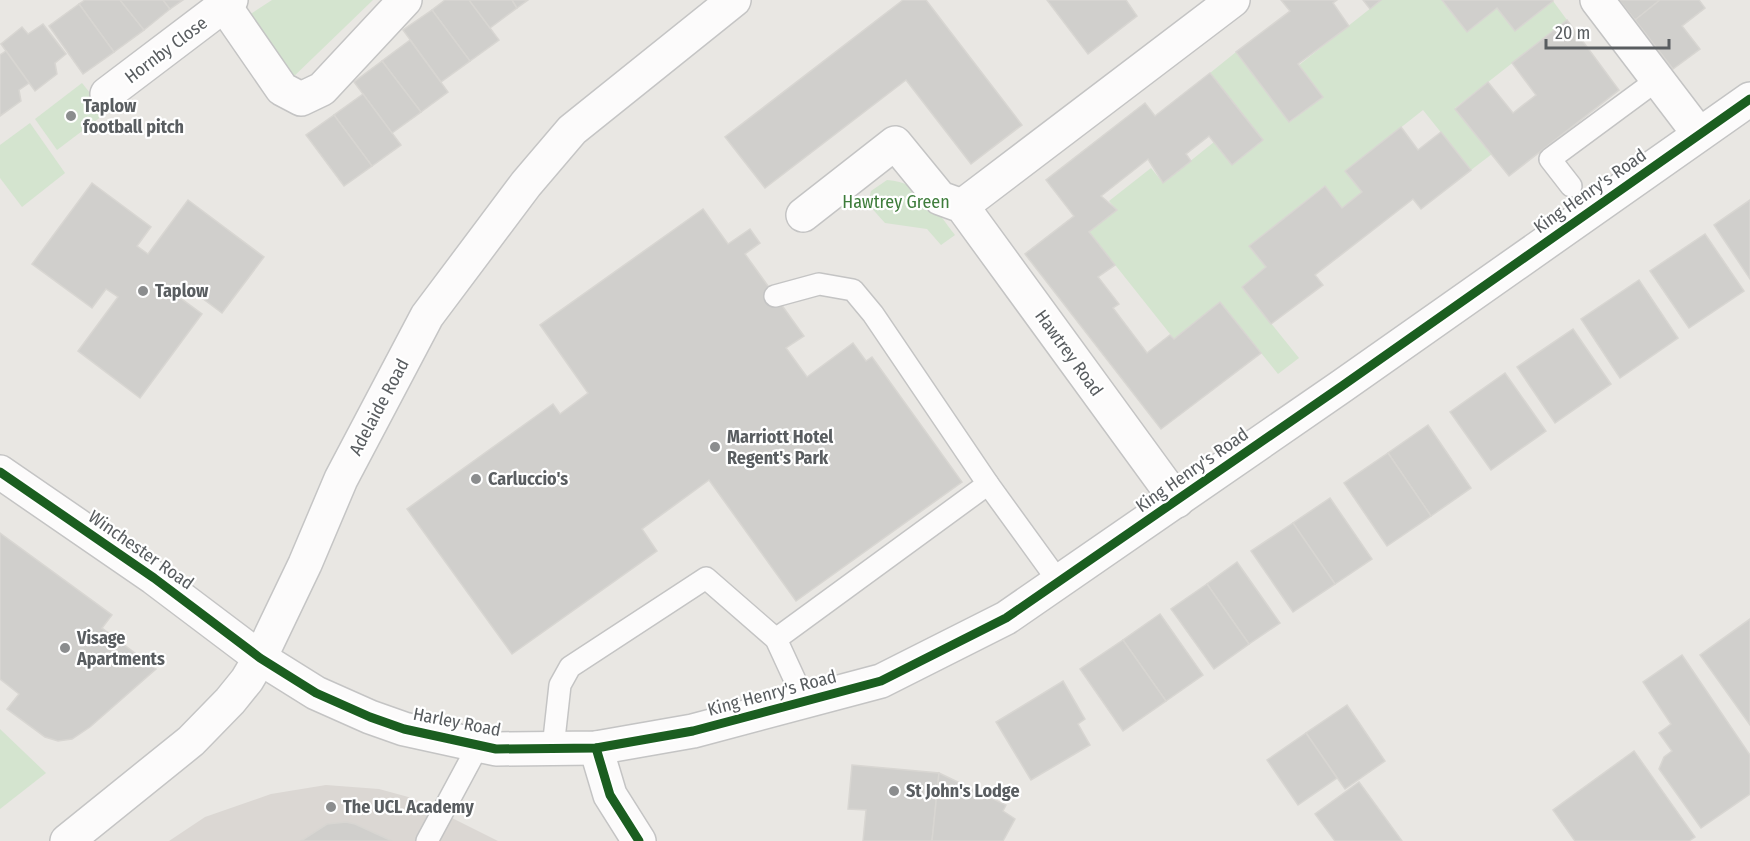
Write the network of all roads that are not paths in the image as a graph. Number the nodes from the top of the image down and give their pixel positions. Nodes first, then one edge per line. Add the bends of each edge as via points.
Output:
1 (405, 0) edge
2 (734, 0) edge
3 (1597, 0) edge
4 (228, 3) edge
5 (1212, 6) edge
6 (1657, 80) junction
7 (107, 94) dead end
8 (1750, 99) edge
9 (1699, 134) junction
10 (1571, 186) dead end
11 (962, 206) junction
12 (803, 215) dead end
13 (776, 296) dead end
14 (0, 472) edge
15 (988, 484) junction
16 (1177, 501) junction
17 (1059, 582) junction
18 (776, 639) junction
19 (260, 658) junction
20 (805, 702) junction
21 (478, 746) junction
22 (553, 748) junction
23 (596, 748) junction
24 (67, 841) edge
25 (427, 841) edge
26 (639, 841) edge

1 - 4 street, Hornby Close via 322,89 301,99 282,89
2 - 19 street, Adelaide Road via 572,130 526,184 427,316 341,479
3 - 6 street
4 - 7 street, Hornby Close
5 - 11 street
6 - 9 street
6 - 10 lane via 1550,159
8 - 9 street, King Henry's Road
9 - 16 street, King Henry's Road
11 - 12 street, Hawtrey Road via 940,198 895,143
11 - 16 street, Hawtrey Road
13 - 15 lane via 819,284 853,290
14 - 19 street, Winchester Road via 154,578
15 - 17 lane
15 - 18 lane
16 - 17 street, King Henry's Road
17 - 20 street, King Henry's Road via 1006,618 881,681
18 - 20 lane
18 - 22 lane via 706,578 570,667 560,685
19 - 21 street, Harley Road via 350,709 404,729
19 - 24 street, Adelaide Road via 231,701 191,741
20 - 23 street, King Henry's Road via 693,731
21 - 22 street, Harley Road
21 - 25 lane
22 - 23 street, Harley Road
23 - 26 street via 610,795

